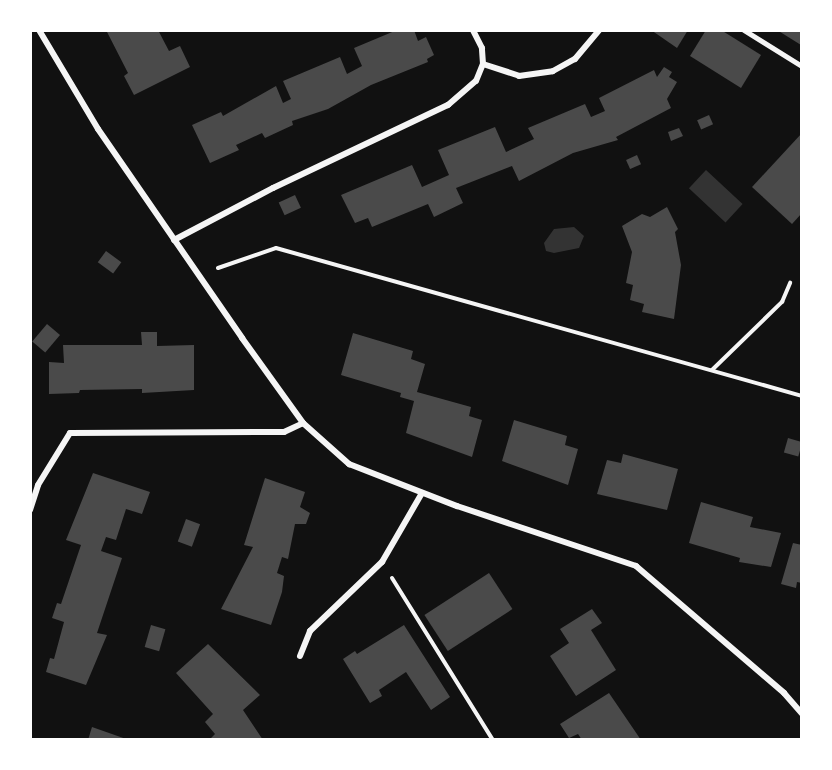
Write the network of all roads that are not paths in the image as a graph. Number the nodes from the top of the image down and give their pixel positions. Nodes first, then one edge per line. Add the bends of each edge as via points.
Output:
1 (39, 30) edge
2 (472, 30) edge
3 (599, 30) edge
4 (744, 30) edge
5 (483, 64) junction
6 (802, 66) edge
7 (174, 240) junction
8 (303, 423) junction
9 (422, 493) junction
10 (30, 510) edge
11 (300, 656) dead end
12 (802, 714) edge

1 - 7 street via 98,129
2 - 5 street via 482,48
3 - 5 street via 574,58 553,71 519,76
4 - 6 lane
5 - 7 street via 476,81 448,105
7 - 8 street
8 - 9 street via 354,468
8 - 10 street via 284,432 70,433 38,485
9 - 11 street via 382,562 310,631
9 - 12 street via 636,566 784,693

